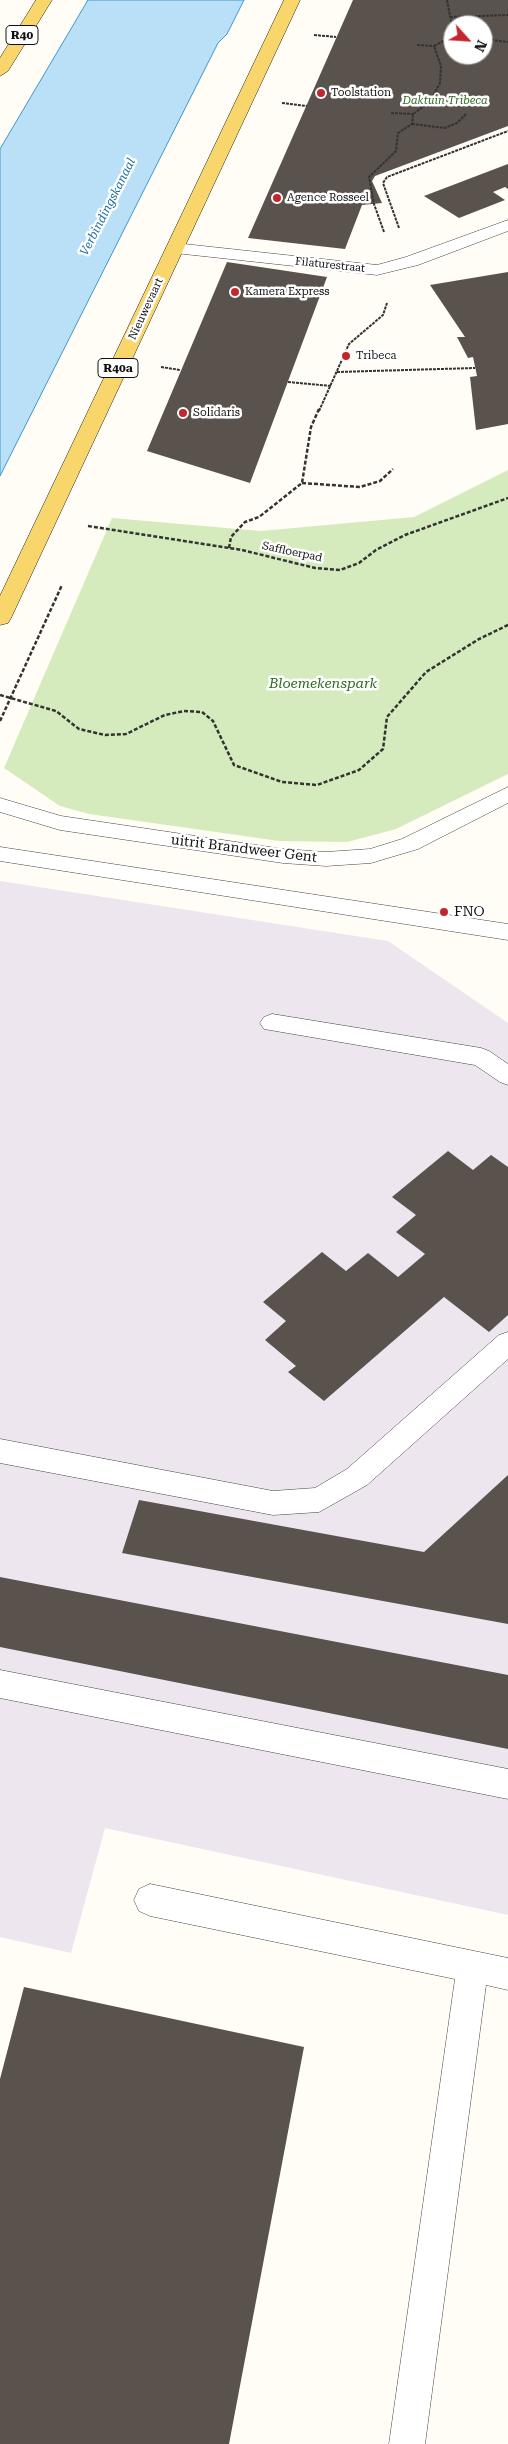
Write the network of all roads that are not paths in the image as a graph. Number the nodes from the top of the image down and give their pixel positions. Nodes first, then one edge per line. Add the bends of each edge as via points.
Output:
1 (44, 0) edge
2 (292, 0) edge
3 (0, 71) edge
4 (508, 225) edge
5 (175, 248) junction
6 (0, 618) edge
7 (508, 794) edge
8 (0, 805) edge
9 (0, 854) edge
10 (508, 932) edge
11 (272, 1023) dead end
12 (508, 1076) edge
13 (508, 1343) edge
14 (0, 1451) edge
15 (0, 1684) edge
16 (508, 1784) edge
17 (150, 1900) dead end
18 (473, 1966) junction
19 (508, 1974) edge
20 (406, 2444) edge

1 - 3 main road, R40
2 - 5 main road, Nieuwevaart / R40a
4 - 5 street, Filaturestraat via 412,261 377,270
5 - 6 main road, Nieuwevaart / R40a
7 - 8 lane, uitrit Brandweer Gent via 410,844 371,856 326,859 283,856 60,823
9 - 10 lane
11 - 12 lane via 481,1057
13 - 14 lane via 357,1476 319,1500 272,1503
15 - 16 lane
17 - 18 lane
18 - 19 lane
18 - 20 lane

